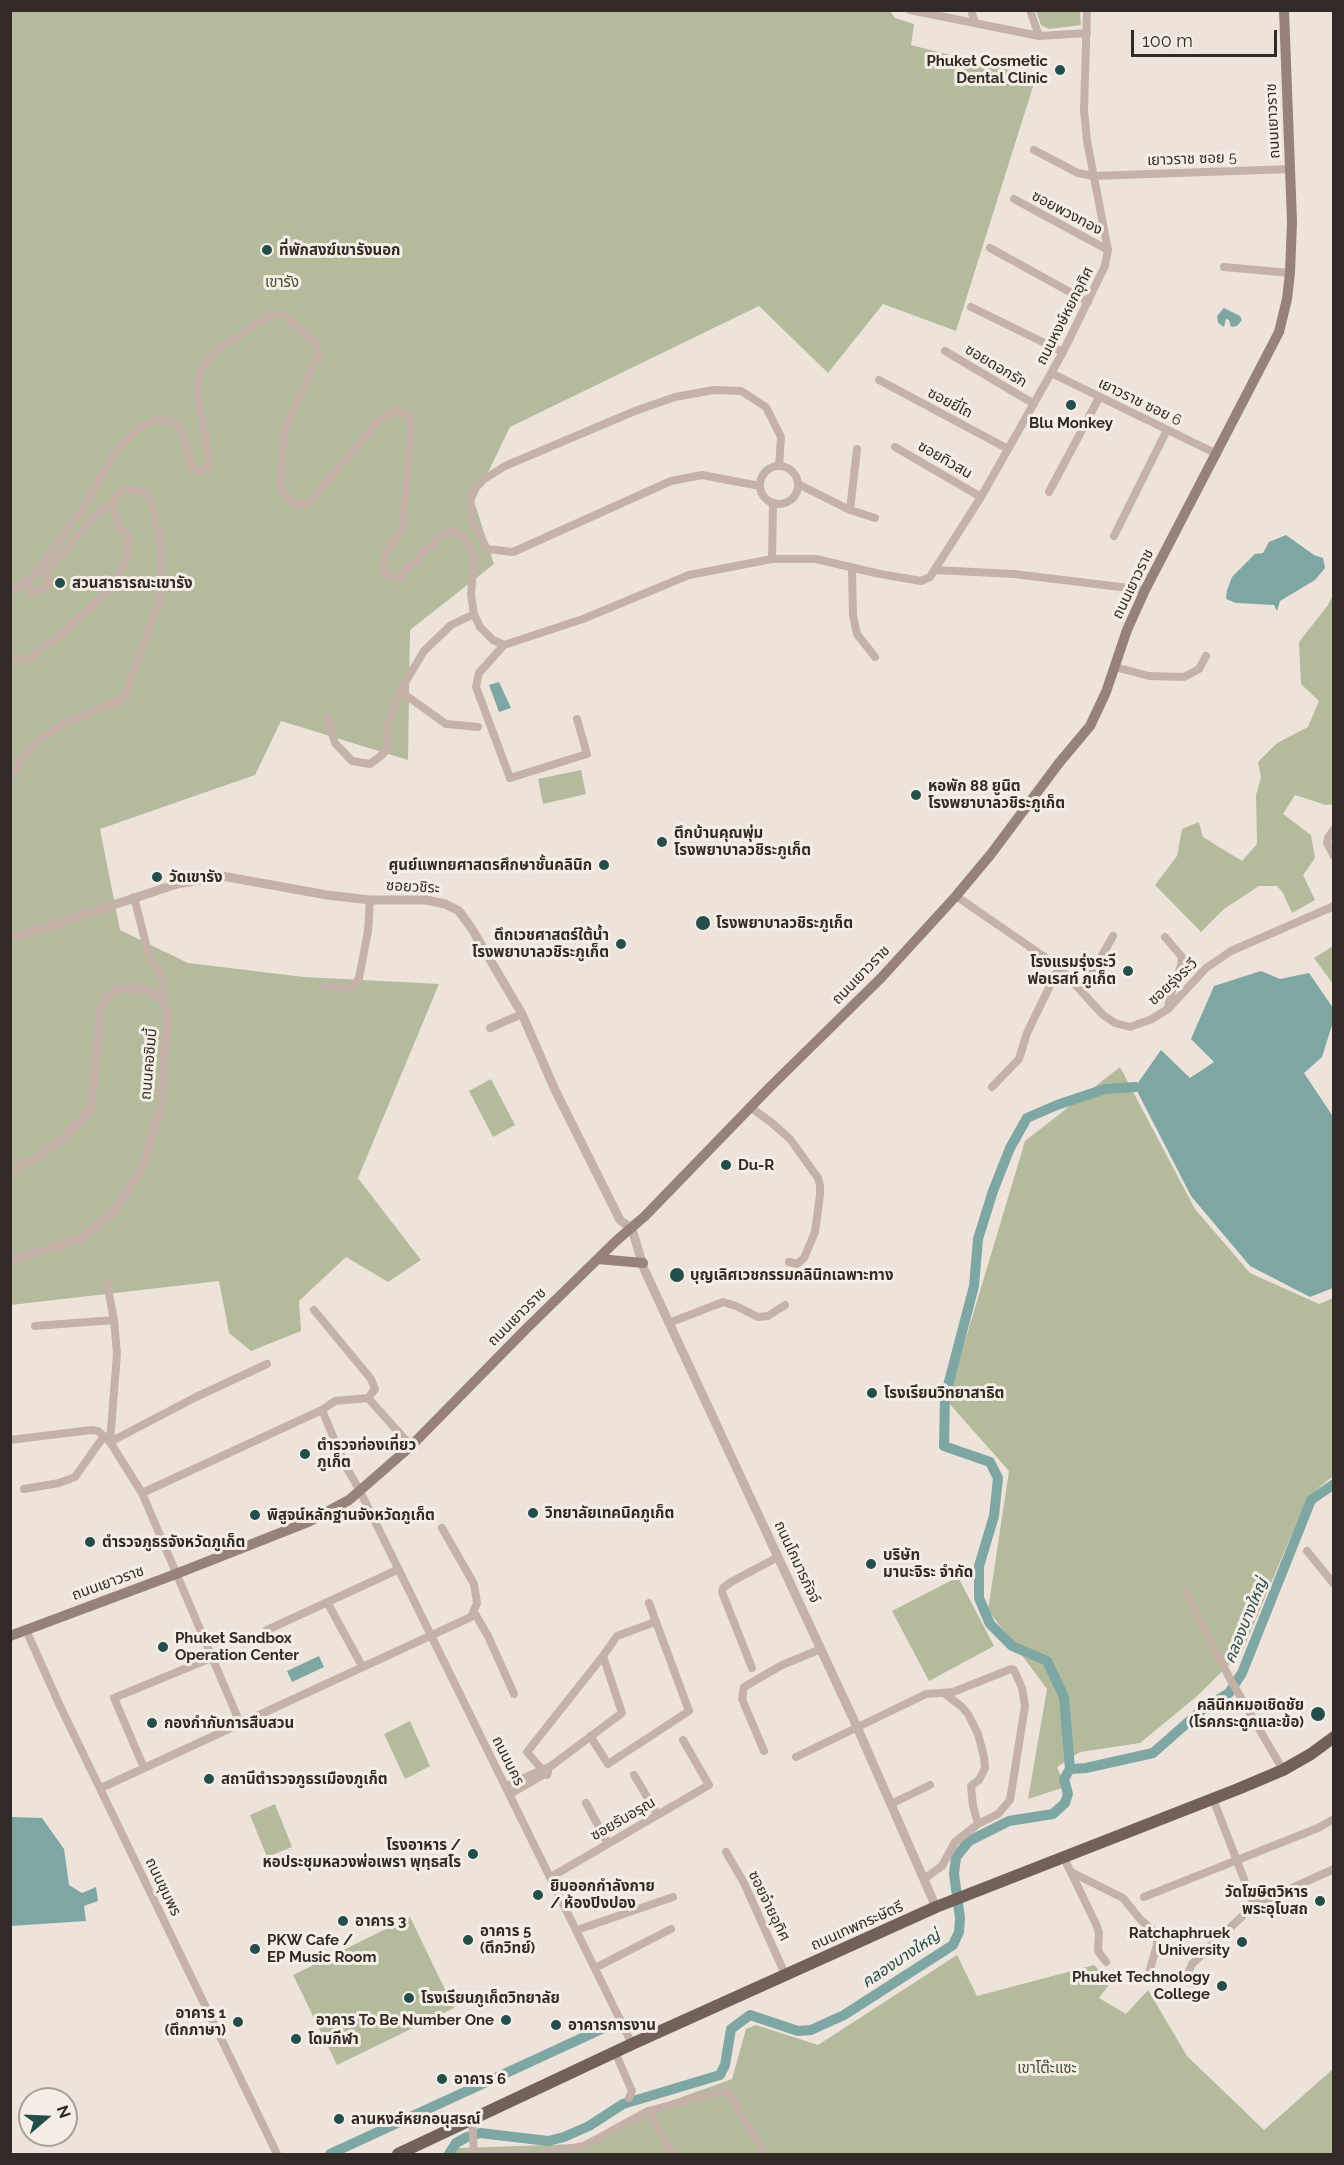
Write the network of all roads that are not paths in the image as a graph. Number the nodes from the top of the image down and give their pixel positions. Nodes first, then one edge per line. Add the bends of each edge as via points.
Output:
1 (910, 10) edge
2 (971, 10) edge
3 (1030, 10) edge
4 (1087, 10) edge
5 (1284, 10) edge
6 (975, 23) junction
7 (1087, 33) junction
8 (1039, 36) junction
9 (1034, 150) dead end
10 (1291, 169) junction
11 (1093, 176) junction
12 (1014, 199) dead end
13 (990, 248) dead end
14 (1108, 250) junction
15 (1224, 267) dead end
16 (1290, 273) junction
17 (1088, 302) junction
18 (971, 307) dead end
19 (945, 351) dead end
20 (1063, 352) junction
21 (1052, 373) junction
22 (879, 380) dead end
23 (1099, 398) junction
24 (1034, 404) junction
25 (1167, 430) junction
26 (895, 447) dead end
27 (856, 449) dead end
28 (1008, 449) junction
29 (1217, 454) junction
30 (779, 466) junction
31 (798, 484) junction
32 (760, 486) junction
33 (1049, 492) dead end
34 (981, 497) junction
35 (112, 503) junction
36 (773, 504) junction
37 (102, 510) junction
38 (850, 510) junction
39 (114, 518) junction
40 (875, 518) dead end
41 (1114, 536) dead end
42 (772, 559) junction
43 (45, 565) junction
44 (852, 569) junction
45 (935, 570) junction
46 (27, 580) junction
47 (1145, 590) junction
48 (10, 592) edge
49 (474, 614) junction
50 (504, 645) junction
51 (10, 656) edge
52 (1206, 656) dead end
53 (875, 657) dead end
54 (1115, 667) junction
55 (400, 691) junction
56 (327, 718) dead end
57 (577, 719) dead end
58 (478, 727) dead end
59 (10, 775) edge
60 (1334, 829) edge
61 (1334, 856) edge
62 (956, 896) junction
63 (134, 897) junction
64 (370, 900) junction
65 (1334, 906) edge
66 (1113, 936) dead end
67 (1165, 936) dead end
68 (10, 939) edge
69 (1059, 967) junction
70 (325, 986) dead end
71 (163, 1001) junction
72 (1168, 1009) junction
73 (522, 1014) junction
74 (490, 1028) dead end
75 (992, 1087) dead end
76 (750, 1107) junction
77 (10, 1170) edge
78 (632, 1228) junction
79 (598, 1259) junction
80 (10, 1261) edge
81 (789, 1262) dead end
82 (643, 1263) junction
83 (107, 1283) dead end
84 (785, 1305) dead end
85 (314, 1310) dead end
86 (114, 1320) junction
87 (669, 1323) junction
88 (35, 1326) dead end
89 (267, 1364) dead end
90 (368, 1398) junction
91 (322, 1410) junction
92 (107, 1439) junction
93 (10, 1440) edge
94 (411, 1446) junction
95 (24, 1489) dead end
96 (360, 1491) junction
97 (142, 1493) junction
98 (442, 1528) dead end
99 (1307, 1551) dead end
100 (778, 1557) junction
101 (397, 1570) junction
102 (176, 1574) junction
103 (1334, 1584) edge
104 (1185, 1589) dead end
105 (327, 1602) junction
106 (649, 1603) dead end
107 (474, 1612) junction
108 (655, 1622) junction
109 (26, 1630) junction
110 (267, 1630) dead end
111 (430, 1634) junction
112 (10, 1636) edge
113 (821, 1650) junction
114 (603, 1656) junction
115 (211, 1658) junction
116 (362, 1666) junction
117 (752, 1668) dead end
118 (944, 1693) junction
119 (514, 1694) dead end
120 (240, 1723) junction
121 (857, 1727) junction
122 (590, 1736) junction
123 (1334, 1737) edge
124 (683, 1740) dead end
125 (764, 1751) dead end
126 (796, 1757) dead end
127 (144, 1768) junction
128 (1283, 1770) junction
129 (544, 1772) junction
130 (634, 1775) dead end
131 (930, 1785) dead end
132 (506, 1786) junction
133 (100, 1788) junction
134 (510, 1794) junction
135 (1213, 1799) junction
136 (586, 1803) dead end
137 (891, 1804) junction
138 (658, 1815) junction
139 (1334, 1819) edge
140 (978, 1824) junction
141 (608, 1844) junction
142 (726, 1852) dead end
143 (1063, 1856) junction
144 (1238, 1860) junction
145 (1334, 1869) edge
146 (1073, 1873) junction
147 (551, 1877) junction
148 (924, 1879) junction
149 (673, 1897) dead end
150 (1144, 1897) dead end
151 (1254, 1905) junction
152 (936, 1907) junction
153 (671, 1929) dead end
154 (577, 1930) junction
155 (1106, 1962) dead end
156 (595, 1968) junction
157 (785, 1974) junction
158 (1147, 1980) dead end
159 (1195, 1984) dead end
160 (632, 2044) junction
161 (615, 2052) junction
162 (629, 2098) dead end
163 (648, 2111) junction
164 (472, 2122) junction
165 (474, 2153) edge
166 (277, 2154) edge
167 (398, 2154) edge
168 (528, 2154) edge
169 (541, 2154) edge
170 (673, 2154) edge
171 (765, 2154) edge

1 - 6 street
2 - 6 street
3 - 8 street
4 - 7 street, ถนนหงษ์หยกอุทิศ
5 - 10 main road, ถนนเยาวราช
6 - 8 street
7 - 8 street
7 - 11 street, ถนนหงษ์หยกอุทิศ via 1084,110
9 - 11 street via 1078,174
10 - 11 street, เยาวราช ซอย 5
10 - 16 main road, ถนนเยาวราช
11 - 14 street, ถนนหงษ์หยกอุทิศ
12 - 14 street, ซอยพวงทอง
13 - 17 street
14 - 17 street, ถนนหงษ์หยกอุทิศ via 1105,267
15 - 16 street
16 - 29 main road, ถนนเยาวราช via 1278,332
17 - 20 street, ถนนหงษ์หยกอุทิศ
18 - 20 street
19 - 24 street, ซอยดอกรัก
20 - 21 street, ถนนหงษ์หยกอุทิศ
21 - 23 street, เยาวราช ซอย 6
21 - 24 street, ถนนหงษ์หยกอุทิศ
22 - 28 street, ซอยยี่โถ
23 - 25 street, เยาวราช ซอย 6
23 - 33 street
24 - 28 street, ถนนหงษ์หยกอุทิศ
25 - 29 street, เยาวราช ซอย 6
25 - 41 street
26 - 34 street, ซอยทิวสน
27 - 38 street
28 - 34 street, ถนนหงษ์หยกอุทิศ
29 - 47 main road, ถนนเยาวราช
30 - 31 street via 790,469
30 - 32 street via 764,473
30 - 32 street via 781,436 766,407 741,391 714,390 675,397 635,411 506,466 483,480 470,494 472,520 487,549 513,552 671,481 702,475
31 - 36 street via 791,501
31 - 38 street
32 - 36 street via 763,496
34 - 45 street, ถนนหงษ์หยกอุทิศ
35 - 37 street
35 - 39 street
35 - 59 street via 128,488 146,492 163,559 161,595 124,698 61,725 34,744
36 - 42 street
37 - 39 street via 108,510
37 - 43 street via 66,549
38 - 40 street
39 - 51 street via 128,534 129,542 124,565 108,591 31,657 23,660
42 - 44 street via 816,559
42 - 50 street via 689,575
43 - 46 street
43 - 46 street via 47,586 30,592
43 - 49 street via 115,452 138,428 158,420 174,422 181,430 192,467 200,472 208,467 197,394 205,364 215,351 272,314 283,315 313,340 318,356 285,429 280,487 294,504 307,505 376,423 395,410 408,416 411,424 403,527 385,555 384,567 389,577 397,579 439,537 450,531 461,535 474,559
44 - 45 street via 921,581
44 - 53 street via 857,634
45 - 47 street via 1014,574
46 - 48 street
47 - 54 main road, ถนนเยาวราช
49 - 50 street via 480,627
49 - 55 street via 452,624 424,651
50 - 57 street via 479,674 476,687 510,777 587,754
52 - 54 street via 1199,669 1184,677 1149,676
54 - 62 main road, ถนนเยาวราช via 1090,726
55 - 56 street via 387,727 388,747 370,764 352,761 335,743
55 - 58 street via 446,724
60 - 61 street via 1327,843
62 - 69 street, ซอยรุ่งระวี
62 - 76 main road, ถนนเยาวราช via 881,978
63 - 64 street, ซอยวชิระ via 222,876
63 - 68 street, ซอยวชิระ
63 - 71 street via 148,952 162,979
64 - 70 street via 368,931 356,985
64 - 73 street, ซอยวชิระ via 426,900 459,911
65 - 72 street, ซอยรุ่งระวี via 1232,951 1206,968
66 - 69 street via 1095,968
67 - 72 street via 1182,957
69 - 72 street, ซอยรุ่งระวี via 1103,1016 1115,1023 1130,1027
69 - 75 street via 1027,1033 1020,1059
71 - 77 street via 142,988 116,990 106,996 101,1009 91,1107 67,1136 38,1157
71 - 80 street, ถนนคอซิมบี้ via 168,1014 161,1105 144,1164 114,1212 82,1238
73 - 74 street
73 - 78 street, ซอยวชิระ via 620,1220
76 - 78 main road, ถนนเยาวราช
76 - 81 street via 790,1139 820,1185 815,1232 804,1258 797,1264
78 - 79 main road, ถนนเยาวราช
78 - 82 street, ถนนโกมารภัจจ์
79 - 82 main road
79 - 94 main road, ถนนเยาวราช
82 - 87 street, ถนนโกมารภัจจ์
83 - 86 street
84 - 87 street via 768,1316 758,1317 723,1302
85 - 90 street via 371,1379 375,1389
86 - 88 street
86 - 92 street via 117,1354
87 - 100 street, ถนนโกมารภัจจ์
89 - 92 street
90 - 91 street via 335,1401
90 - 94 street
91 - 96 street, ถนนนคร
91 - 97 street
92 - 93 street via 91,1430
92 - 95 street via 75,1477
92 - 97 street
94 - 96 main road, ถนนเยาวราช
96 - 101 street, ถนนนคร
96 - 102 main road, ถนนเยาวราช via 323,1515
97 - 102 street
98 - 107 street via 474,1584
99 - 103 street
100 - 113 street, ถนนโกมารภัจจ์
100 - 117 street via 731,1582 722,1592
101 - 105 street
101 - 111 street, ถนนนคร
102 - 109 main road, ถนนเยาวราช
102 - 115 street
104 - 128 street
105 - 110 street
105 - 116 street
106 - 108 street
107 - 111 street via 471,1617
107 - 119 street
108 - 114 street via 617,1636
108 - 122 street via 689,1711 608,1764
109 - 112 main road, ถนนเยาวราช
109 - 133 street, ถนนชุมพร
111 - 116 street
111 - 132 street, ถนนนคร
113 - 121 street, ถนนโกมารภัจจ์
113 - 125 street via 782,1665 744,1687 742,1699
114 - 122 street via 622,1713
114 - 129 street via 527,1752
115 - 120 street
115 - 127 street via 114,1698
116 - 120 street
118 - 121 street via 926,1694
118 - 140 street via 968,1714 984,1757 985,1767 971,1786
118 - 140 street via 1011,1669 1022,1688 1024,1718 1010,1800 998,1814
120 - 127 street
121 - 126 street
121 - 137 street, ถนนโกมารภัจจ์
122 - 129 street
123 - 128 main road, ถนนเทพกระษัตรี
124 - 138 street, ซอยรับอรุณ via 709,1785
127 - 133 street
128 - 135 main road, ถนนเทพกระษัตรี
129 - 132 street
129 - 134 street
130 - 138 street
131 - 137 street
132 - 134 street, ถนนนคร
133 - 166 street, ถนนชุมพร
134 - 147 street, ถนนนคร
135 - 143 main road, ถนนเทพกระษัตรี
135 - 144 street
136 - 141 street
137 - 148 street, ถนนโกมารภัจจ์
138 - 141 street, ซอยรับอรุณ
139 - 144 street
140 - 148 street via 955,1842 942,1866
141 - 147 street, ซอยรับอรุณ
142 - 157 street, ซอยจ๋ายอุทิศ
143 - 146 street
143 - 152 main road, ถนนเทพกระษัตรี
144 - 150 street
144 - 151 street
145 - 151 street
146 - 155 street via 1099,1932 1098,1951
146 - 158 street via 1123,1898 1155,1932 1157,1945
147 - 154 street, ถนนนคร
148 - 152 street, ถนนโกมารภัจจ์
149 - 154 street
151 - 159 street via 1192,1964 1188,1973
152 - 157 main road, ถนนเทพกระษัตรี
153 - 156 street
154 - 156 street, ถนนนคร
156 - 160 street, ถนนนคร
157 - 160 main road, ถนนเทพกระษัตรี
160 - 161 main road, ถนนเทพกระษัตรี
161 - 162 street via 632,2091
161 - 164 main road, ถนนเทพกระษัตรี
163 - 169 street via 636,2114 584,2146
163 - 170 street
163 - 171 street via 727,2090
164 - 165 street
164 - 167 main road, ถนนเทพกระษัตรี
165 - 168 street

